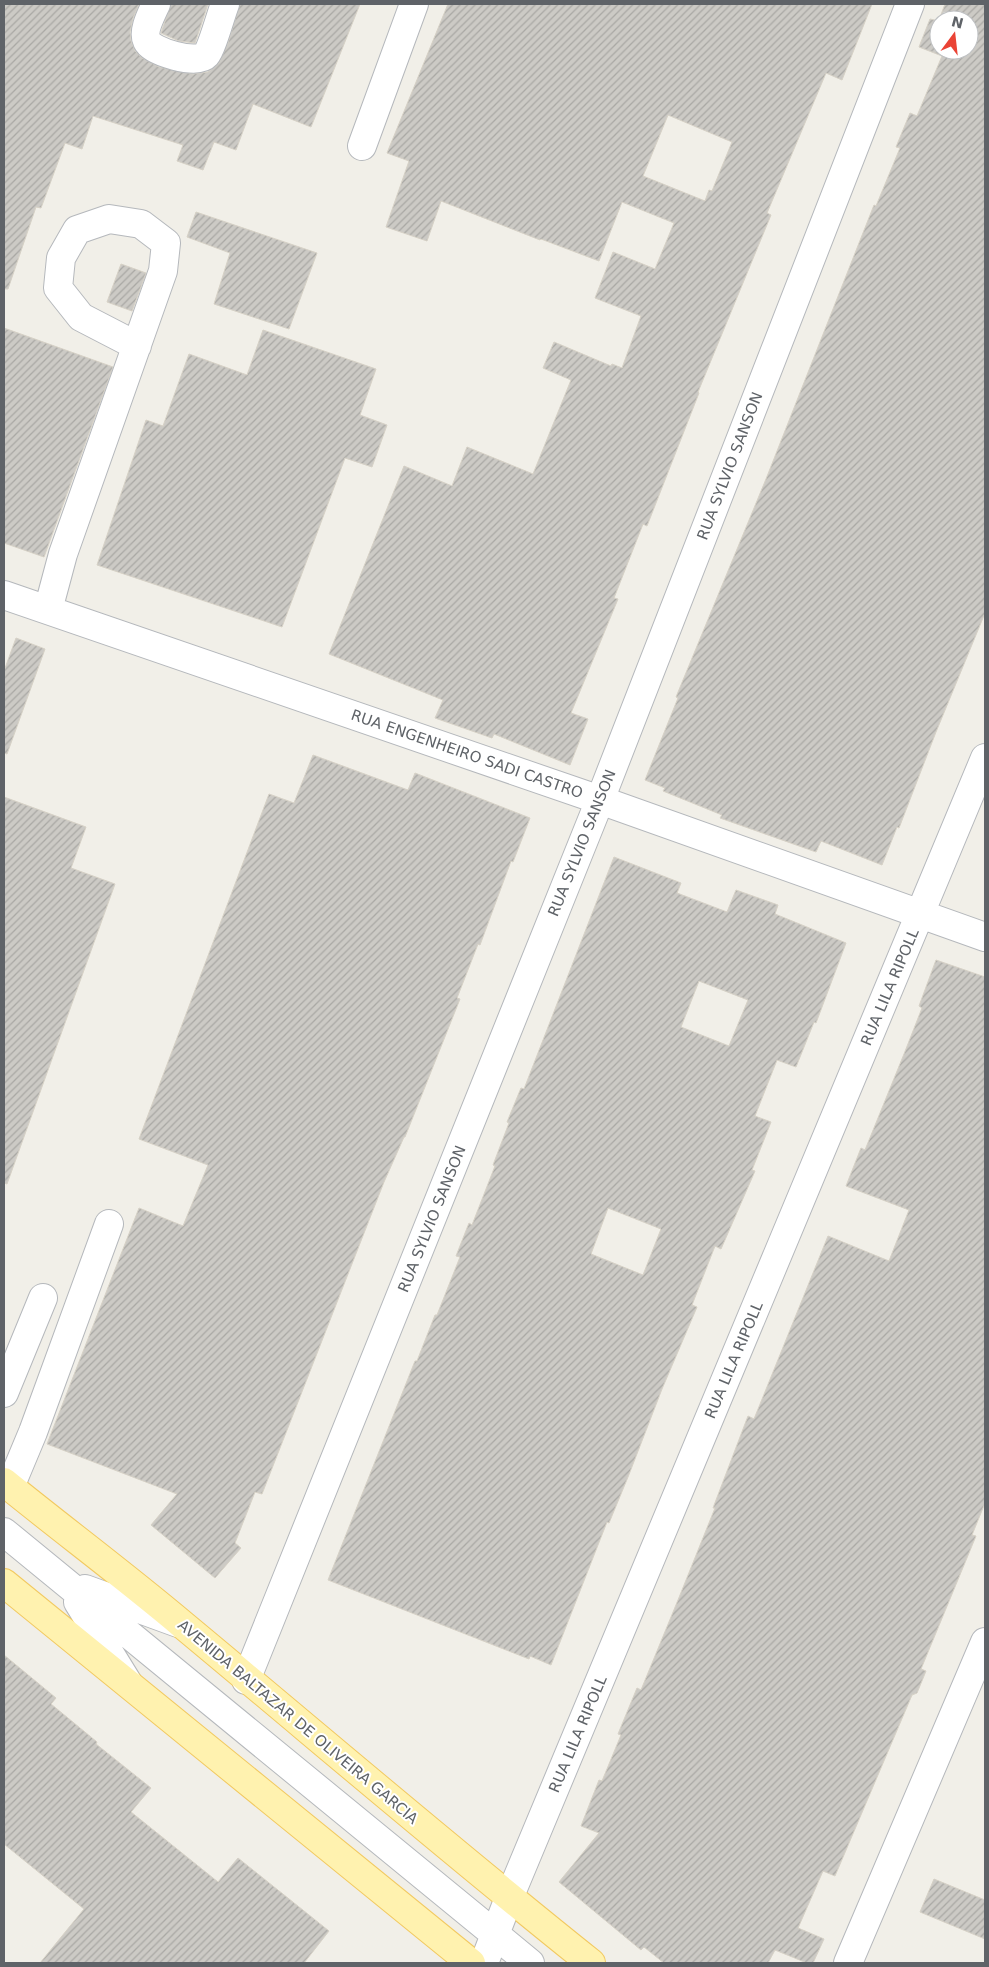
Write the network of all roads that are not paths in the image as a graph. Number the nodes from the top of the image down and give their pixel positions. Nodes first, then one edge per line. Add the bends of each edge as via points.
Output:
1 (156, 4) edge
2 (225, 4) edge
3 (414, 4) edge
4 (910, 4) edge
5 (362, 146) dead end
6 (137, 346) junction
7 (4, 595) edge
8 (48, 610) junction
9 (985, 758) edge
10 (600, 800) junction
11 (921, 914) junction
12 (985, 937) edge
13 (109, 1224) dead end
14 (43, 1298) dead end
15 (4, 1392) edge
16 (7, 1485) edge
17 (4, 1532) edge
18 (66, 1582) junction
19 (4, 1583) edge
20 (182, 1624) junction
21 (985, 1642) edge
22 (246, 1680) junction
23 (130, 1686) junction
24 (509, 1898) junction
25 (495, 1935) junction
26 (471, 1963) edge
27 (484, 1963) edge
28 (530, 1963) edge
29 (591, 1963) edge
30 (848, 1963) edge

1 - 2 street via 146,40 152,47 189,60 207,54
3 - 5 street
4 - 10 street, RUA SYLVIO SANSON
6 - 6 street via 163,271 166,243 141,224 109,219 77,230 62,258 58,288 81,317
6 - 8 street via 63,554
7 - 8 street, RUA ENGENHEIRO SADI CASTRO
8 - 10 street, RUA ENGENHEIRO SADI CASTRO
9 - 11 street, RUA LILA RIPOLL
10 - 11 street, RUA ENGENHEIRO SADI CASTRO
10 - 22 street, RUA SYLVIO SANSON
11 - 12 street, RUA ENGENHEIRO SADI CASTRO
11 - 24 street, RUA LILA RIPOLL
13 - 16 street via 36,1422
14 - 15 street
16 - 20 main road, AVENIDA BALTAZAR DE OLIVEIRA GARCIA
17 - 18 street
18 - 20 street
18 - 23 street
18 - 25 street
19 - 23 main road
20 - 22 main road, AVENIDA BALTAZAR DE OLIVEIRA GARCIA
21 - 30 street
22 - 24 main road, AVENIDA BALTAZAR DE OLIVEIRA GARCIA
23 - 26 main road
24 - 25 street, RUA LILA RIPOLL
24 - 29 main road, AVENIDA BALTAZAR DE OLIVEIRA GARCIA
25 - 27 street, RUA LILA RIPOLL
25 - 28 street

